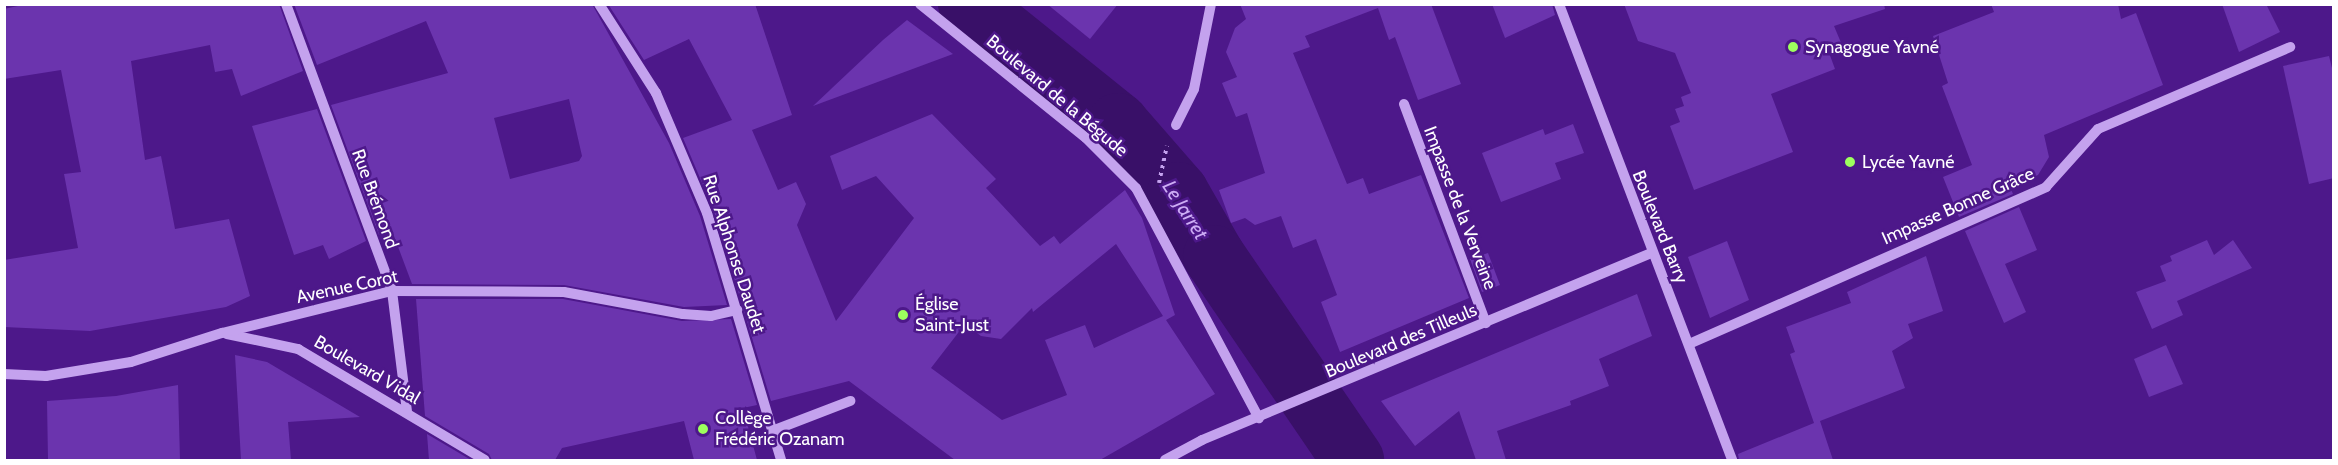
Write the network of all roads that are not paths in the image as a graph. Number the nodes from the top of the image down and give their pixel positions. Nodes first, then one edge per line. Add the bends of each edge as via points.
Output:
1 (286, 4) edge
2 (598, 4) edge
3 (920, 4) edge
4 (1211, 4) edge
5 (1559, 4) edge
6 (2290, 47) dead end
7 (1404, 104) dead end
8 (1176, 125) dead end
9 (1652, 253) junction
10 (392, 291) junction
11 (736, 310) junction
12 (1486, 323) junction
13 (222, 333) junction
14 (1689, 344) junction
15 (4, 374) edge
16 (850, 401) dead end
17 (407, 411) junction
18 (1259, 418) junction
19 (772, 431) junction
20 (1169, 459) edge
21 (485, 460) edge
22 (781, 460) edge
23 (1732, 460) edge

1 - 10 street, Rue Brémond
2 - 11 street, Rue Alphonse Daudet via 656,93 707,213
3 - 18 street, Boulevard de la Bégude via 1086,138 1136,188
4 - 8 street via 1194,89
5 - 9 street, Boulevard Barry
6 - 14 street, Impasse Bonne Grâce via 2098,129 2046,186
7 - 12 street, Impasse de la Verveine
9 - 12 street, Boulevard des Tilleuls
9 - 14 street, Boulevard Barry
10 - 11 street, Avenue Corot via 564,292 683,314 711,316
10 - 13 street, Avenue Corot
10 - 17 street, Rue Brémond
11 - 19 street, Rue Alphonse Daudet
12 - 18 street, Boulevard des Tilleuls
13 - 15 street, Avenue Corot via 131,362 46,376
13 - 17 street, Boulevard Vidal via 298,349
14 - 23 street, Boulevard Barry
16 - 19 street
17 - 21 street, Boulevard Vidal
18 - 20 street, Boulevard des Tilleuls
19 - 22 street, Rue Alphonse Daudet

